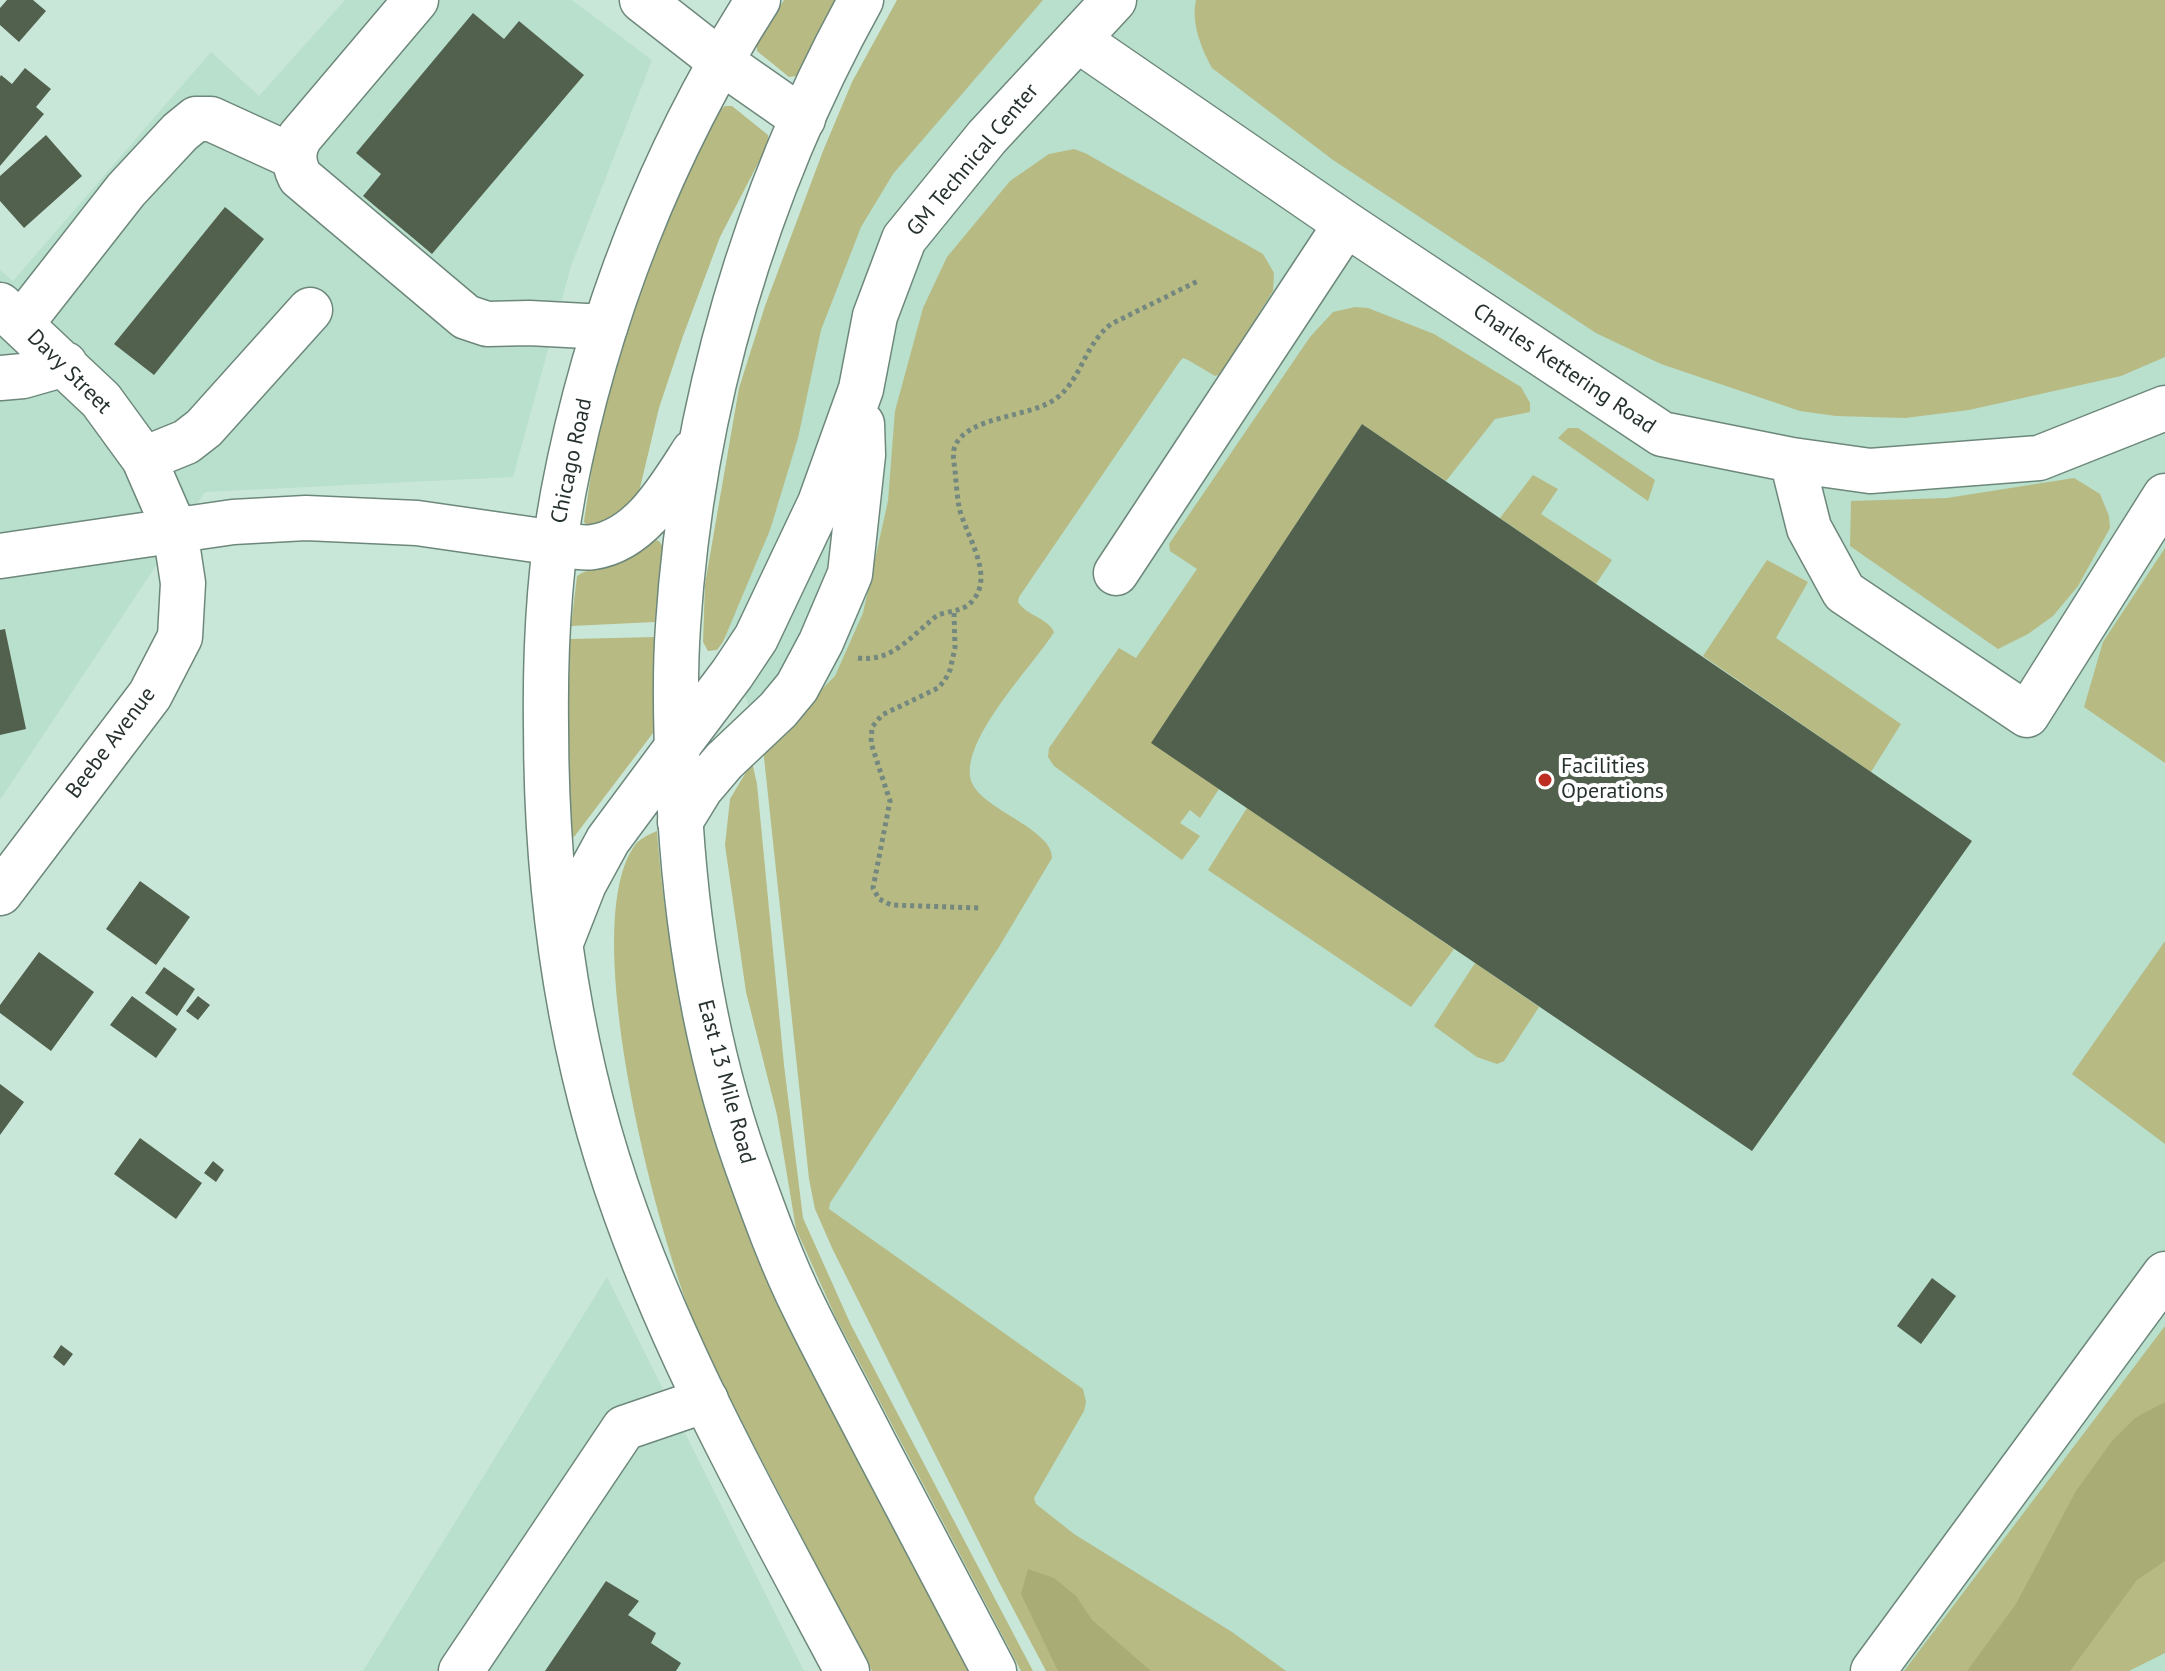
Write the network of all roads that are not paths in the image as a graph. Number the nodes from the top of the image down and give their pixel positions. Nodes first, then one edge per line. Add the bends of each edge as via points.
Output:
1 (416, 0) edge
2 (642, 0) edge
3 (758, 0) edge
4 (861, 0) edge
5 (1114, 0) edge
6 (1078, 40) junction
7 (720, 61) junction
8 (803, 119) junction
9 (294, 157) junction
10 (1346, 224) junction
11 (310, 310) dead end
12 (11, 314) edge
13 (605, 327) junction
14 (65, 364) junction
15 (0, 378) edge
16 (861, 389) junction
17 (2165, 408) edge
18 (701, 440) junction
19 (144, 459) junction
20 (1792, 460) junction
21 (2165, 496) edge
22 (175, 530) junction
23 (556, 543) junction
24 (0, 556) edge
25 (1116, 573) dead end
26 (677, 747) junction
27 (680, 822) junction
28 (0, 893) edge
29 (560, 946) junction
30 (2165, 1274) edge
31 (706, 1400) junction
32 (461, 1671) edge
33 (847, 1671) edge
34 (994, 1671) edge
35 (1873, 1671) edge

1 - 9 main road via 300,137
2 - 7 main road
3 - 7 main road, Chicago Road
4 - 8 main road
5 - 6 main road, GM Technical Center
6 - 10 main road, Charles Kettering Road
6 - 16 main road, GM Technical Center via 987,137 904,239 875,316
7 - 8 main road
7 - 13 main road, Chicago Road via 641,226
8 - 18 main road via 743,278
9 - 12 main road via 211,119 196,119
9 - 13 main road via 300,177 466,317 487,324
10 - 20 main road, Charles Kettering Road via 1662,434
10 - 25 main road
11 - 19 main road via 204,428 186,442
12 - 14 main road, Davy Street
13 - 23 main road, Chicago Road via 574,443
14 - 15 main road
14 - 19 main road, Davy Street via 101,400
16 - 26 main road, GM Technical Center via 820,503 756,638
16 - 27 main road, GM Technical Center via 863,455 850,574 797,687 724,761
17 - 20 main road, Charles Kettering Road via 2039,458 1870,471
18 - 23 main road via 664,497 615,541 591,548
18 - 26 main road, East 13 Mile Road via 677,628
19 - 22 main road, Davy Street
20 - 21 main road via 1809,528 1844,592 2027,715
22 - 23 main road, Chicago Road via 273,519 353,518
22 - 24 main road, Chicago Road
22 - 28 main road, Beebe Avenue via 183,583 180,637 150,695
23 - 29 main road via 546,677 546,781
26 - 27 main road, East 13 Mile Road
26 - 29 main road, GM Technical Center via 608,840
27 - 34 main road, East 13 Mile Road via 696,971 744,1157 803,1305
29 - 31 main road via 600,1135 646,1268
30 - 35 main road
31 - 32 main road via 624,1428
31 - 33 main road

